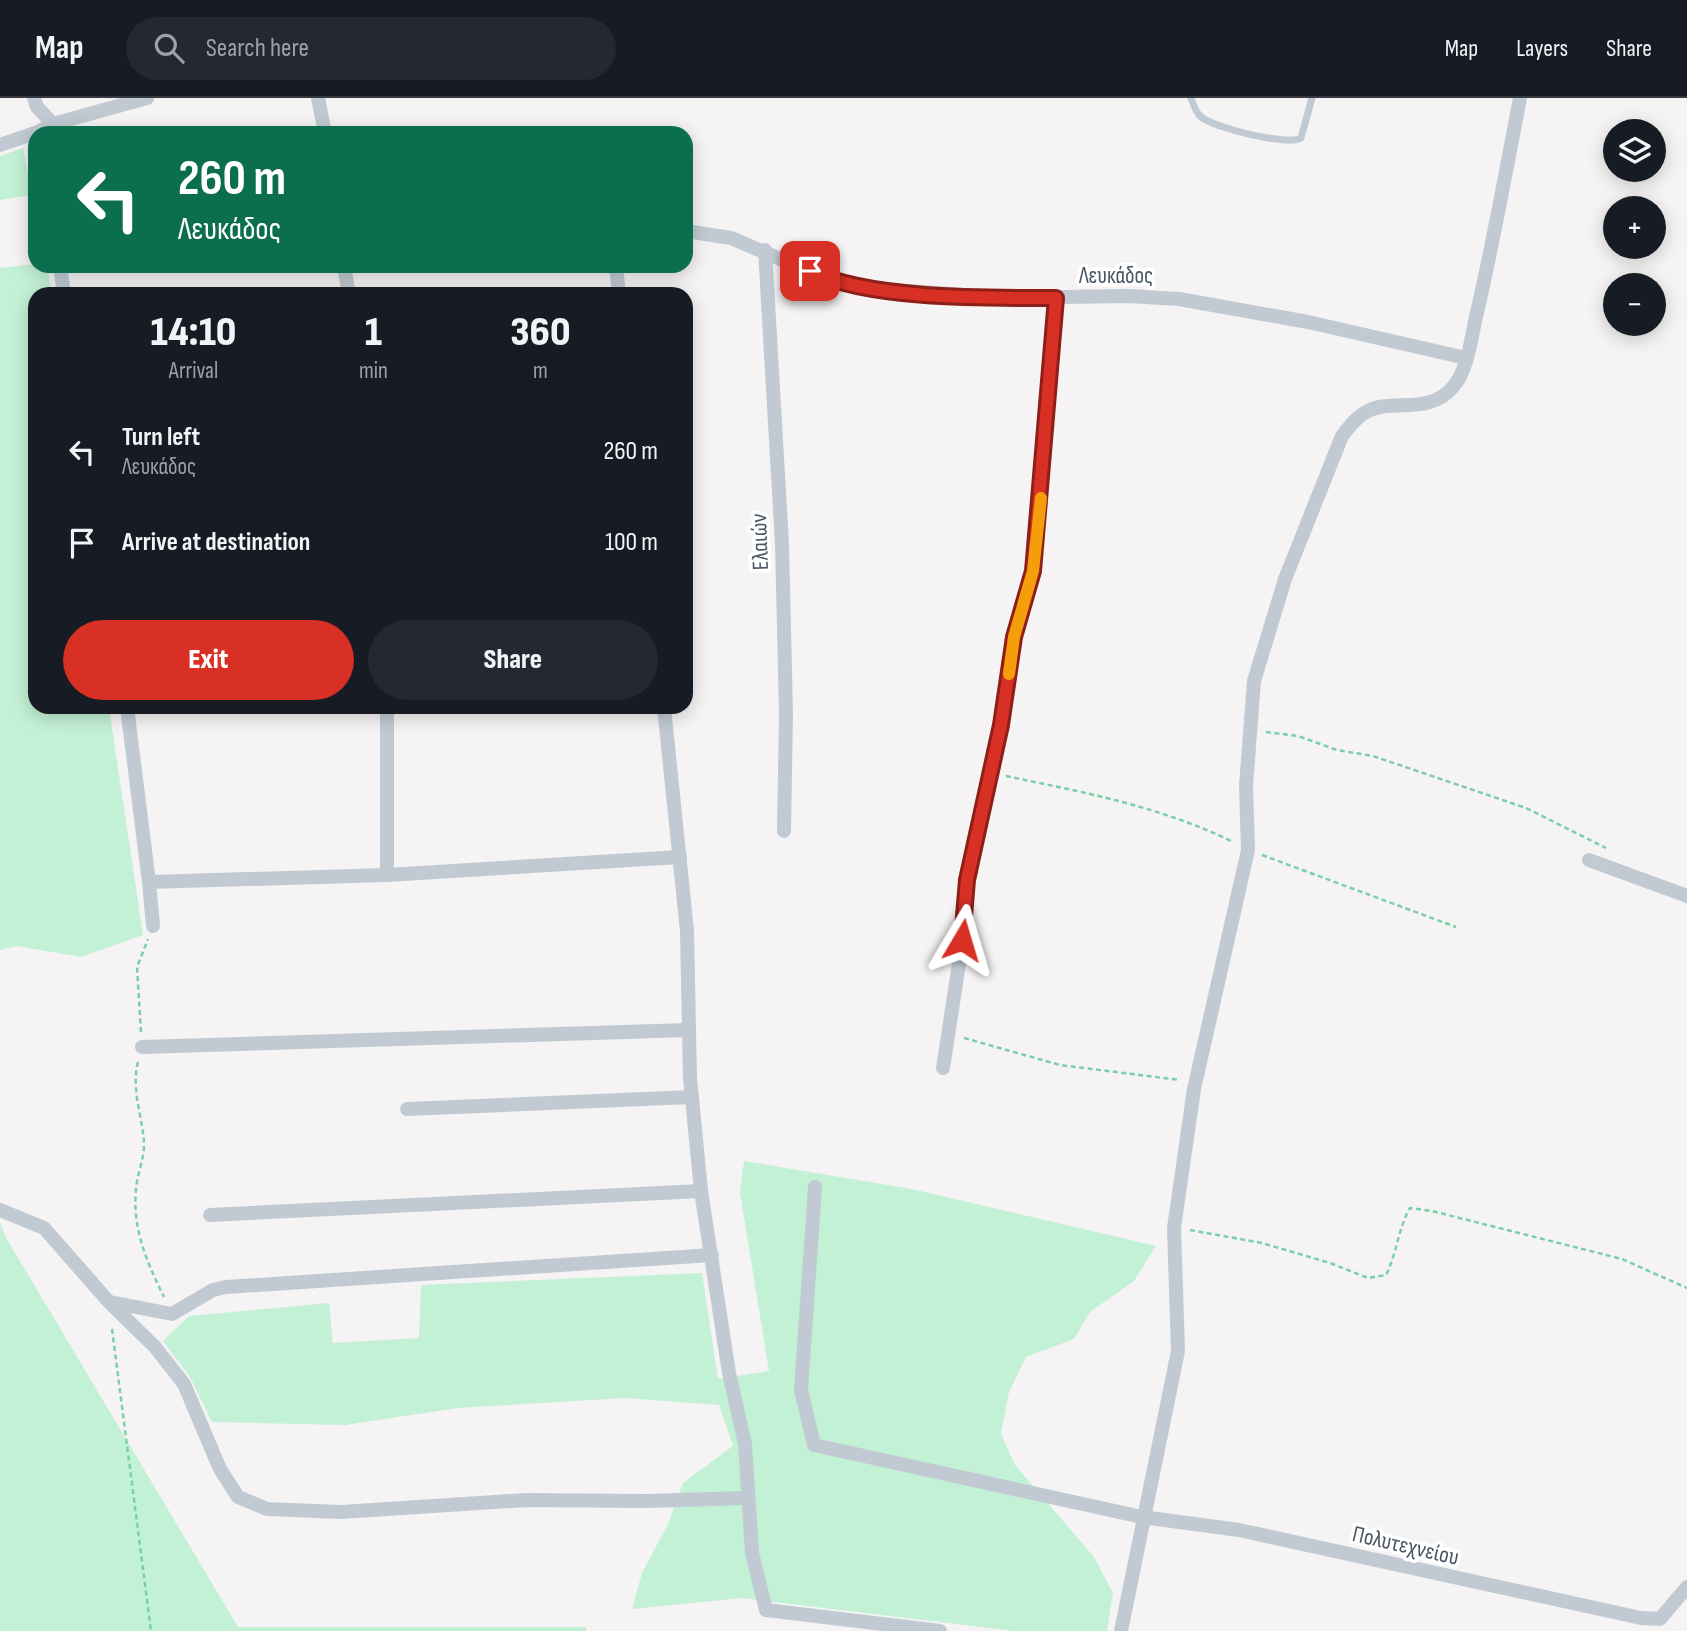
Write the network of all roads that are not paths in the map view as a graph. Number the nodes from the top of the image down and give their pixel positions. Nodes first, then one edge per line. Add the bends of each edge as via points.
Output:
1 (34, 98) edge
2 (147, 98) edge
3 (318, 98) edge
4 (1191, 98) edge
5 (1312, 98) edge
6 (1520, 98) edge
7 (53, 124) junction
8 (50, 126) edge
9 (324, 126) edge
10 (28, 138) edge
11 (0, 145) edge
12 (693, 232) edge
13 (765, 250) junction
14 (1056, 298) junction
15 (1466, 358) junction
16 (128, 714) edge
17 (387, 714) edge
18 (665, 714) edge
19 (783, 831) dead end
20 (680, 857) junction
21 (1589, 860) dead end
22 (387, 875) junction
23 (149, 882) junction
24 (1687, 896) edge
25 (153, 926) road end
26 (689, 1030) junction
27 (142, 1047) road end
28 (943, 1068) dead end
29 (692, 1097) junction
30 (407, 1109) dead end
31 (815, 1187) dead end
32 (701, 1191) junction
33 (0, 1210) edge
34 (210, 1215) dead end
35 (712, 1255) junction
36 (109, 1302) junction
37 (747, 1498) junction
38 (1142, 1517) junction
39 (1687, 1587) edge
40 (940, 1631) edge
41 (1121, 1631) edge

1 - 7 street
2 - 7 street
3 - 9 street
4 - 5 lane via 1199,116 1215,125 1285,142 1301,138
6 - 15 street
7 - 8 street
10 - 11 street
12 - 13 street, Λευκάδος
13 - 14 street, Λευκάδος via 832,281 867,288
13 - 19 street, Ελαιών via 782,544
14 - 15 street, Λευκάδος via 1179,299
14 - 28 street via 1033,571 1014,637 967,880 966,918
15 - 38 street via 1454,386 1440,399 1370,410 1342,436 1285,579 1254,681 1246,786 1248,850 1196,1082 1174,1228 1178,1351
16 - 23 street
17 - 22 street
18 - 20 street
20 - 22 street
20 - 26 street
21 - 24 street
22 - 23 street
23 - 25 street
26 - 27 street
26 - 29 street
29 - 30 street
29 - 32 street
31 - 38 street, Πολυτεχνείου via 801,1390 814,1445
32 - 34 street
32 - 35 street
33 - 36 street via 44,1228
35 - 36 street via 226,1287 172,1314
35 - 37 street via 729,1373 745,1444
36 - 37 street via 155,1347 184,1384 220,1469 238,1497 267,1509 341,1512 527,1500
37 - 40 street via 752,1553 766,1610
38 - 39 street, Πολυτεχνείου via 1239,1530 1660,1619
38 - 41 street

